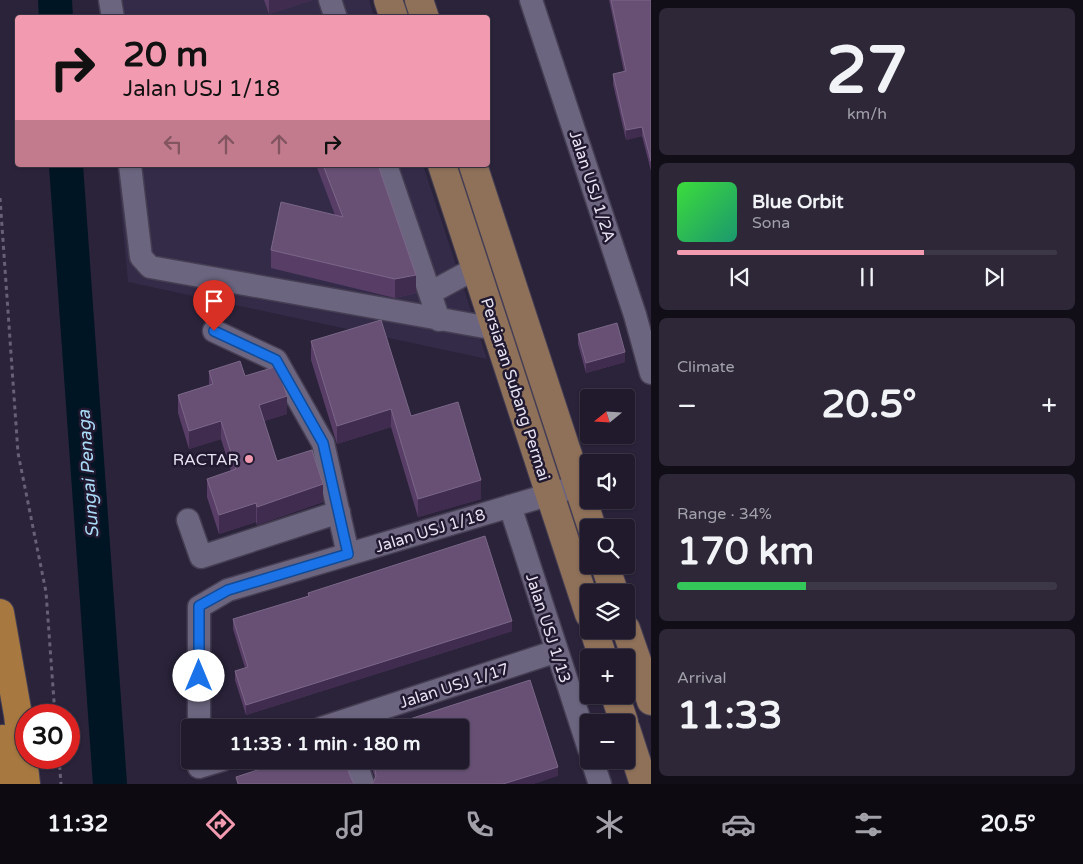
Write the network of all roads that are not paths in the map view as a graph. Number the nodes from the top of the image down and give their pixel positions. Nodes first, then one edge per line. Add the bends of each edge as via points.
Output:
1 (110, 0) edge
2 (330, 0) edge
3 (388, 0) edge
4 (420, 0) edge
5 (531, 0) edge
6 (112, 15) edge
7 (335, 15) edge
8 (393, 15) edge
9 (424, 15) edge
10 (130, 167) edge
11 (387, 167) edge
12 (443, 167) edge
13 (475, 167) edge
14 (476, 268) junction
15 (430, 293) junction
16 (643, 314) edge
17 (439, 320) junction
18 (496, 329) junction
19 (214, 331) dead end
20 (650, 372) edge
21 (578, 486) junction
22 (550, 494) junction
23 (510, 506) junction
24 (340, 512) junction
25 (589, 519) edge
26 (188, 520) dead end
27 (348, 554) junction
28 (580, 586) edge
29 (0, 613) edge
30 (629, 639) edge
31 (557, 651) junction
32 (650, 701) edge
33 (0, 706) edge
34 (199, 719) edge
35 (354, 719) edge
36 (580, 721) edge
37 (635, 756) edge
38 (358, 769) edge
39 (595, 769) edge
40 (7, 784) edge
41 (26, 784) edge
42 (362, 784) edge
43 (600, 784) edge
44 (644, 784) edge

1 - 6 street
2 - 7 street
3 - 8 main road
4 - 9 main road
5 - 16 street, Jalan USJ 1/2A
10 - 17 street via 141,257 150,267
11 - 15 street
12 - 14 main road, Persiaran Subang Permai
13 - 21 main road, Persiaran Subang Permai
14 - 15 street
14 - 18 main road, Persiaran Subang Permai
15 - 17 street
16 - 20 street, Jalan USJ 1/2A
17 - 18 street
18 - 22 main road, Persiaran Subang Permai
19 - 24 street via 276,360 323,443
21 - 22 street, Jalan USJ 1/18
21 - 25 main road, Persiaran Subang Permai
22 - 23 street, Jalan USJ 1/18
22 - 28 main road, Persiaran Subang Permai
23 - 27 street, Jalan USJ 1/18
23 - 31 street, Jalan USJ 1/13
24 - 26 street via 201,557
24 - 27 street
27 - 34 street, Jalan USJ 1/18 via 228,590 199,606
29 - 41 highway
30 - 32 main road
31 - 35 street, Jalan USJ 1/17
31 - 36 street, Jalan USJ 1/13
33 - 40 highway
37 - 44 main road
38 - 42 street
39 - 43 street

